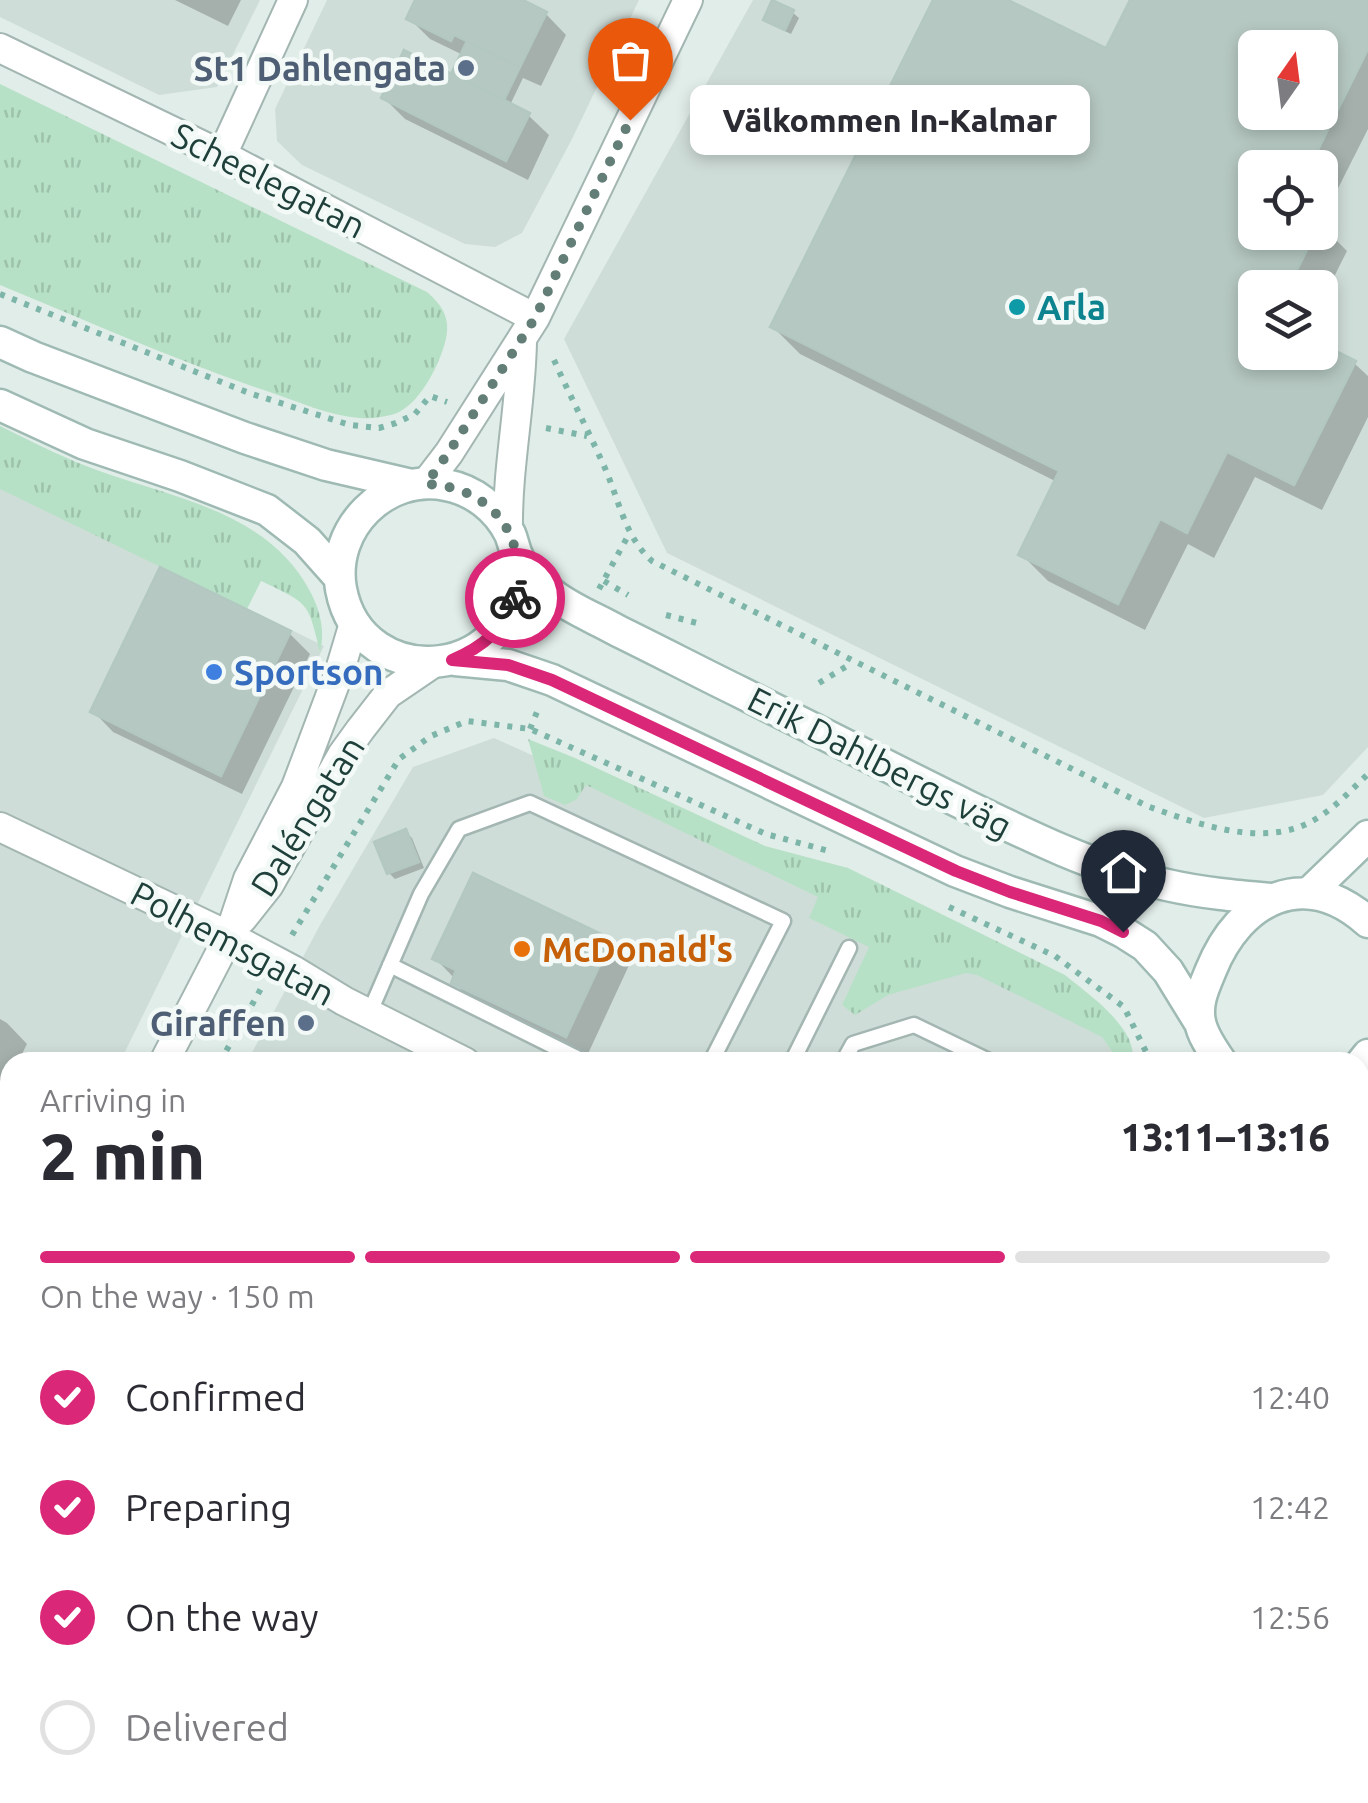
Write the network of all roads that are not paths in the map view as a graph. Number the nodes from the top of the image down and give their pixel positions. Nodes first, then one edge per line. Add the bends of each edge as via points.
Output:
1 (293, 0) edge
2 (688, 0) edge
3 (0, 48) edge
4 (222, 154) junction
5 (529, 330) junction
6 (0, 342) edge
7 (0, 406) edge
8 (419, 484) junction
9 (513, 544) junction
10 (339, 577) junction
11 (354, 623) junction
12 (443, 661) junction
13 (0, 827) edge
14 (1368, 836) edge
15 (1309, 894) junction
16 (1272, 899) junction
17 (1368, 922) edge
18 (228, 936) junction
19 (849, 948) dead end
20 (390, 965) junction
21 (369, 1014) junction
22 (1207, 1047) edge
23 (169, 1052) edge
24 (445, 1052) edge
25 (565, 1052) edge
26 (716, 1052) edge
27 (797, 1052) edge
28 (848, 1052) edge
29 (970, 1052) edge

1 - 4 street
2 - 5 street
3 - 4 street, Scheelegatan
4 - 5 street, Scheelegatan
5 - 8 street
5 - 9 street via 508,484
6 - 8 main road, Erik Dahlbergs väg via 245,438 326,465
7 - 10 main road via 267,510
8 - 9 main road, Erik Dahlbergs väg via 474,495 499,516
8 - 10 main road via 392,492 358,517
9 - 12 main road via 519,580 505,622 472,652
9 - 16 main road, Erik Dahlbergs väg via 553,595 584,613 1035,839 1162,884
10 - 11 main road
11 - 12 main road, Erik Dahlbergs väg via 398,657
11 - 18 street, Daléngatan via 296,788 248,879
12 - 18 street, Daléngatan via 388,694 342,755 268,885
12 - 22 main road, Erik Dahlbergs väg via 508,665 552,680 956,871 1101,921 1146,946 1168,971
13 - 18 street, Polhemsgatan
14 - 15 main road
15 - 16 main road, Erik Dahlbergs väg
15 - 17 main road, Erik Dahlbergs väg via 1330,897
16 - 22 main road, Erik Dahlbergs väg via 1241,920 1216,956 1201,994
18 - 21 street, Polhemsgatan
18 - 23 street, Daléngatan
19 - 27 lane
20 - 21 lane
20 - 25 lane
20 - 26 lane via 459,829 530,802 783,921
21 - 24 street, Polhemsgatan
28 - 29 lane via 853,1044 914,1025

